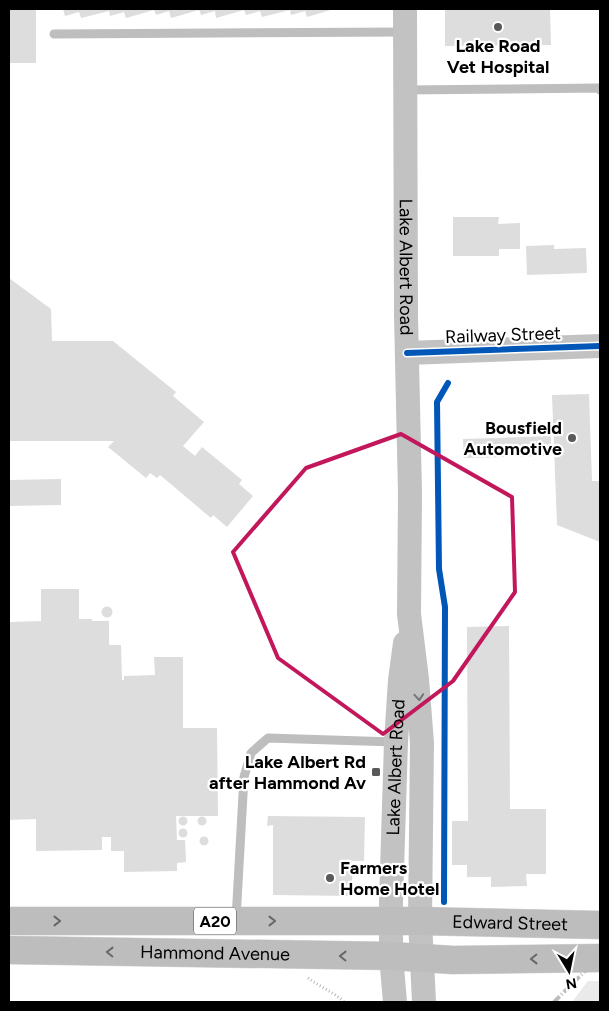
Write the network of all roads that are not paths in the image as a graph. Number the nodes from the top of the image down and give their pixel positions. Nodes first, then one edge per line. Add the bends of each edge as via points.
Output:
1 (405, 20) edge
2 (54, 34) dead end
3 (600, 89) edge
4 (405, 90) junction
5 (600, 346) edge
6 (407, 353) junction
7 (409, 614) junction
8 (396, 742) junction
9 (9, 921) edge
10 (236, 921) junction
11 (390, 921) junction
12 (420, 921) junction
13 (600, 925) edge
14 (9, 950) edge
15 (391, 956) junction
16 (600, 958) edge
17 (422, 959) junction
18 (395, 1002) edge
19 (424, 1002) edge

1 - 2 lane
1 - 4 main road, Lake Albert Road
3 - 4 lane
4 - 6 main road, Lake Albert Road
5 - 6 main road, Railway Street
6 - 7 main road, Lake Albert Road
7 - 8 main road, Lake Albert Road
7 -> 12 main road, Lake Albert Road via 422,743
8 - 10 lane via 268,738 251,754 244,777
8 - 11 main road, Lake Albert Road
9 -> 10 highway, Hammond Avenue / A20
10 -> 11 highway, Hammond Avenue / A20
11 - 12 highway, Hammond Avenue / A20
11 - 15 main road, Lake Albert Road
12 - 13 highway, Edward Street / A20
12 - 17 main road, Lake Albert Road
15 -> 14 highway, Hammond Avenue / A20
15 - 17 highway, Hammond Avenue / A20
15 - 18 main road, Lake Albert Road
16 -> 17 highway, Edward Street / A20
17 - 19 main road, Lake Albert Road

